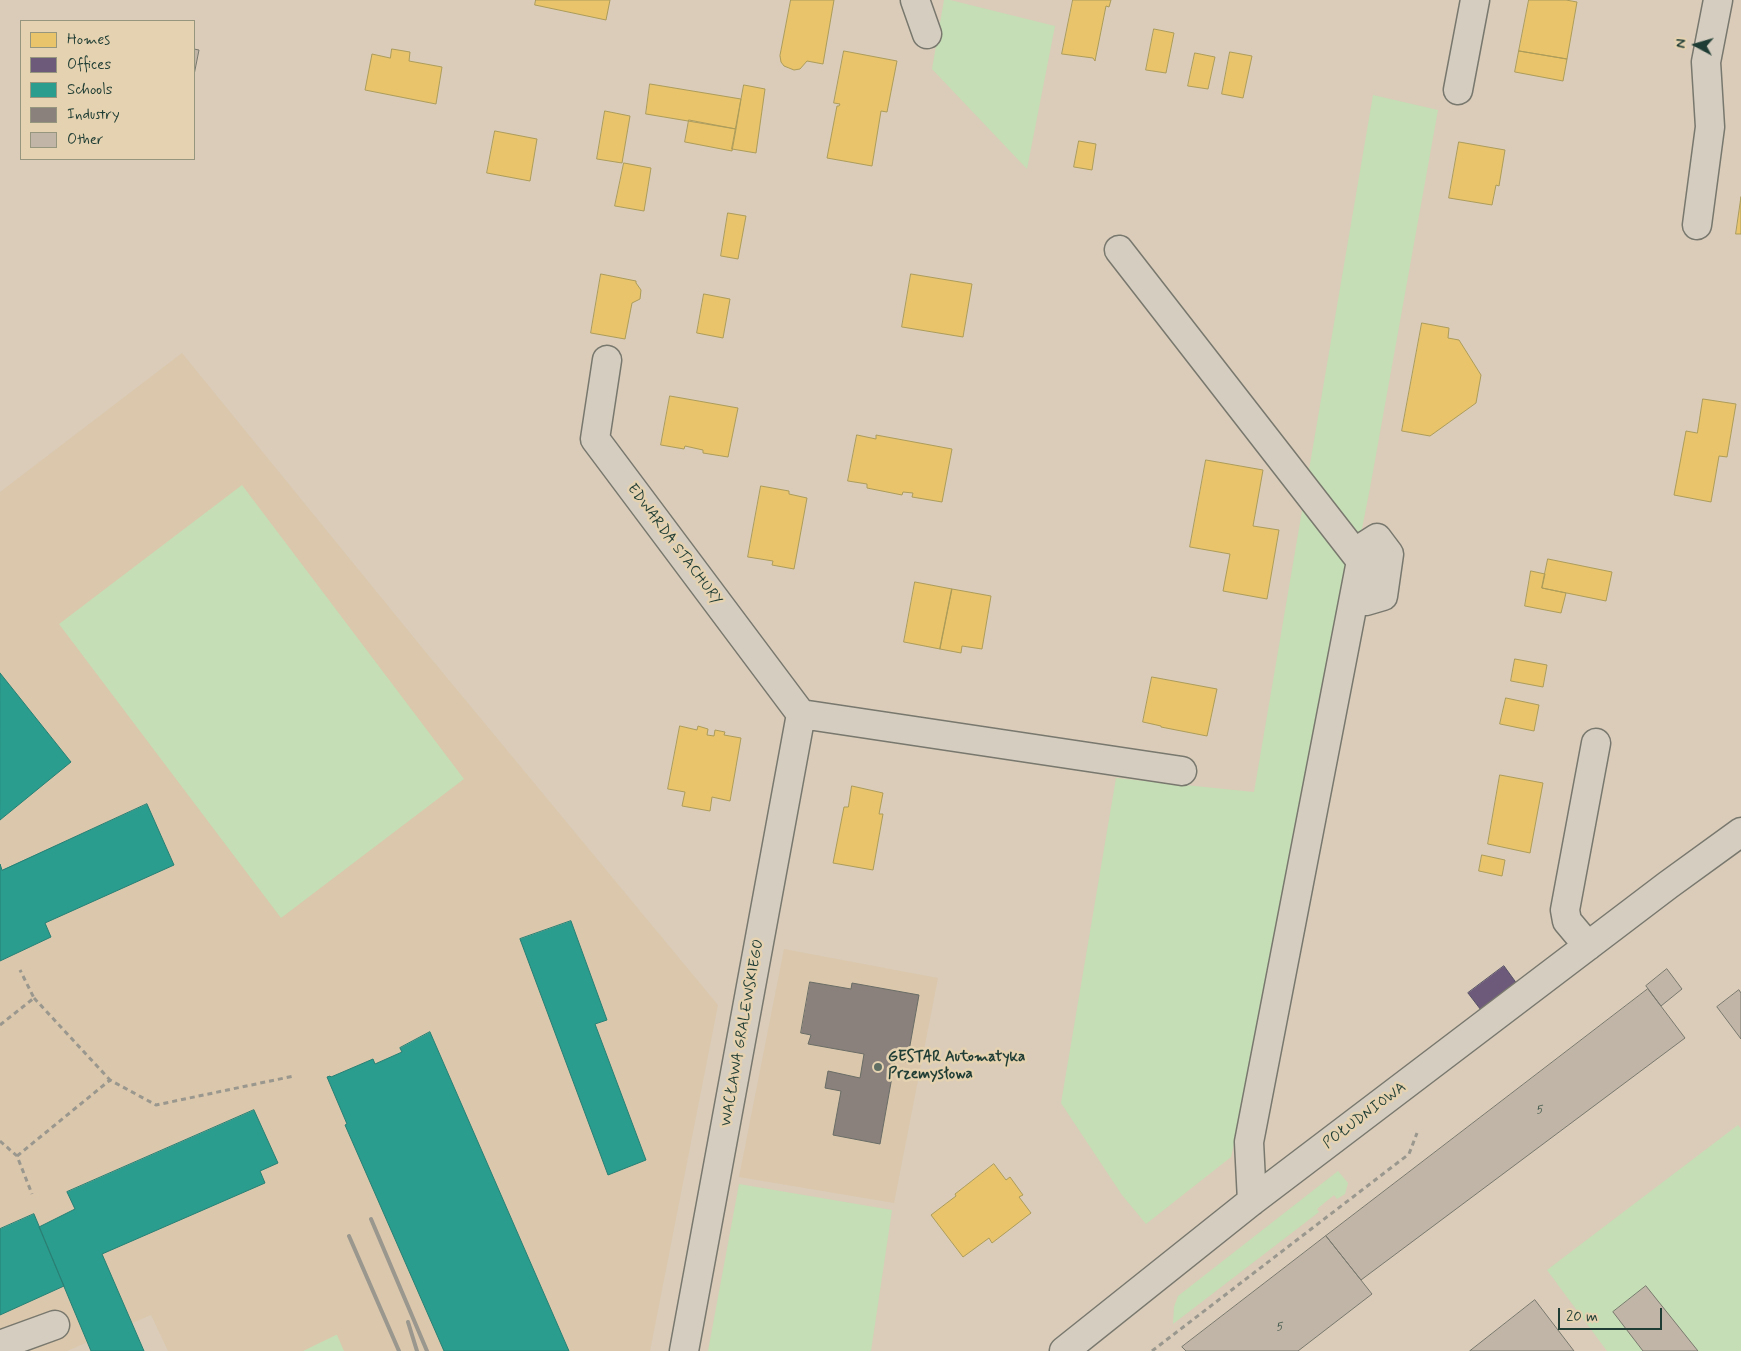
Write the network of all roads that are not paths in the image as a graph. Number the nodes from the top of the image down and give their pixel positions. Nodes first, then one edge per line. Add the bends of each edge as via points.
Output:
1 (915, 0) edge
2 (1475, 0) edge
3 (1718, 0) edge
4 (927, 34) dead end
5 (1458, 90) dead end
6 (1697, 225) dead end
7 (1119, 250) dead end
8 (608, 360) dead end
9 (800, 714) junction
10 (1596, 743) dead end
11 (1182, 771) dead end
12 (1741, 832) edge
13 (1588, 946) junction
14 (1252, 1201) junction
15 (55, 1325) dead end
16 (0, 1345) edge
17 (684, 1351) edge
18 (1064, 1351) edge

1 - 4 street
2 - 5 street
3 - 6 street via 1706,62 1710,127
7 - 14 street via 1361,561 1249,1142
8 - 9 street, EDWARDA STACHURY via 594,439
9 - 11 street
9 - 17 street, WACŁAWA GRALEWSKIEGO
10 - 13 street via 1565,910 1567,921
12 - 13 street, POŁUDNIOWA
13 - 14 street, POŁUDNIOWA
14 - 18 street, POŁUDNIOWA
15 - 16 street

